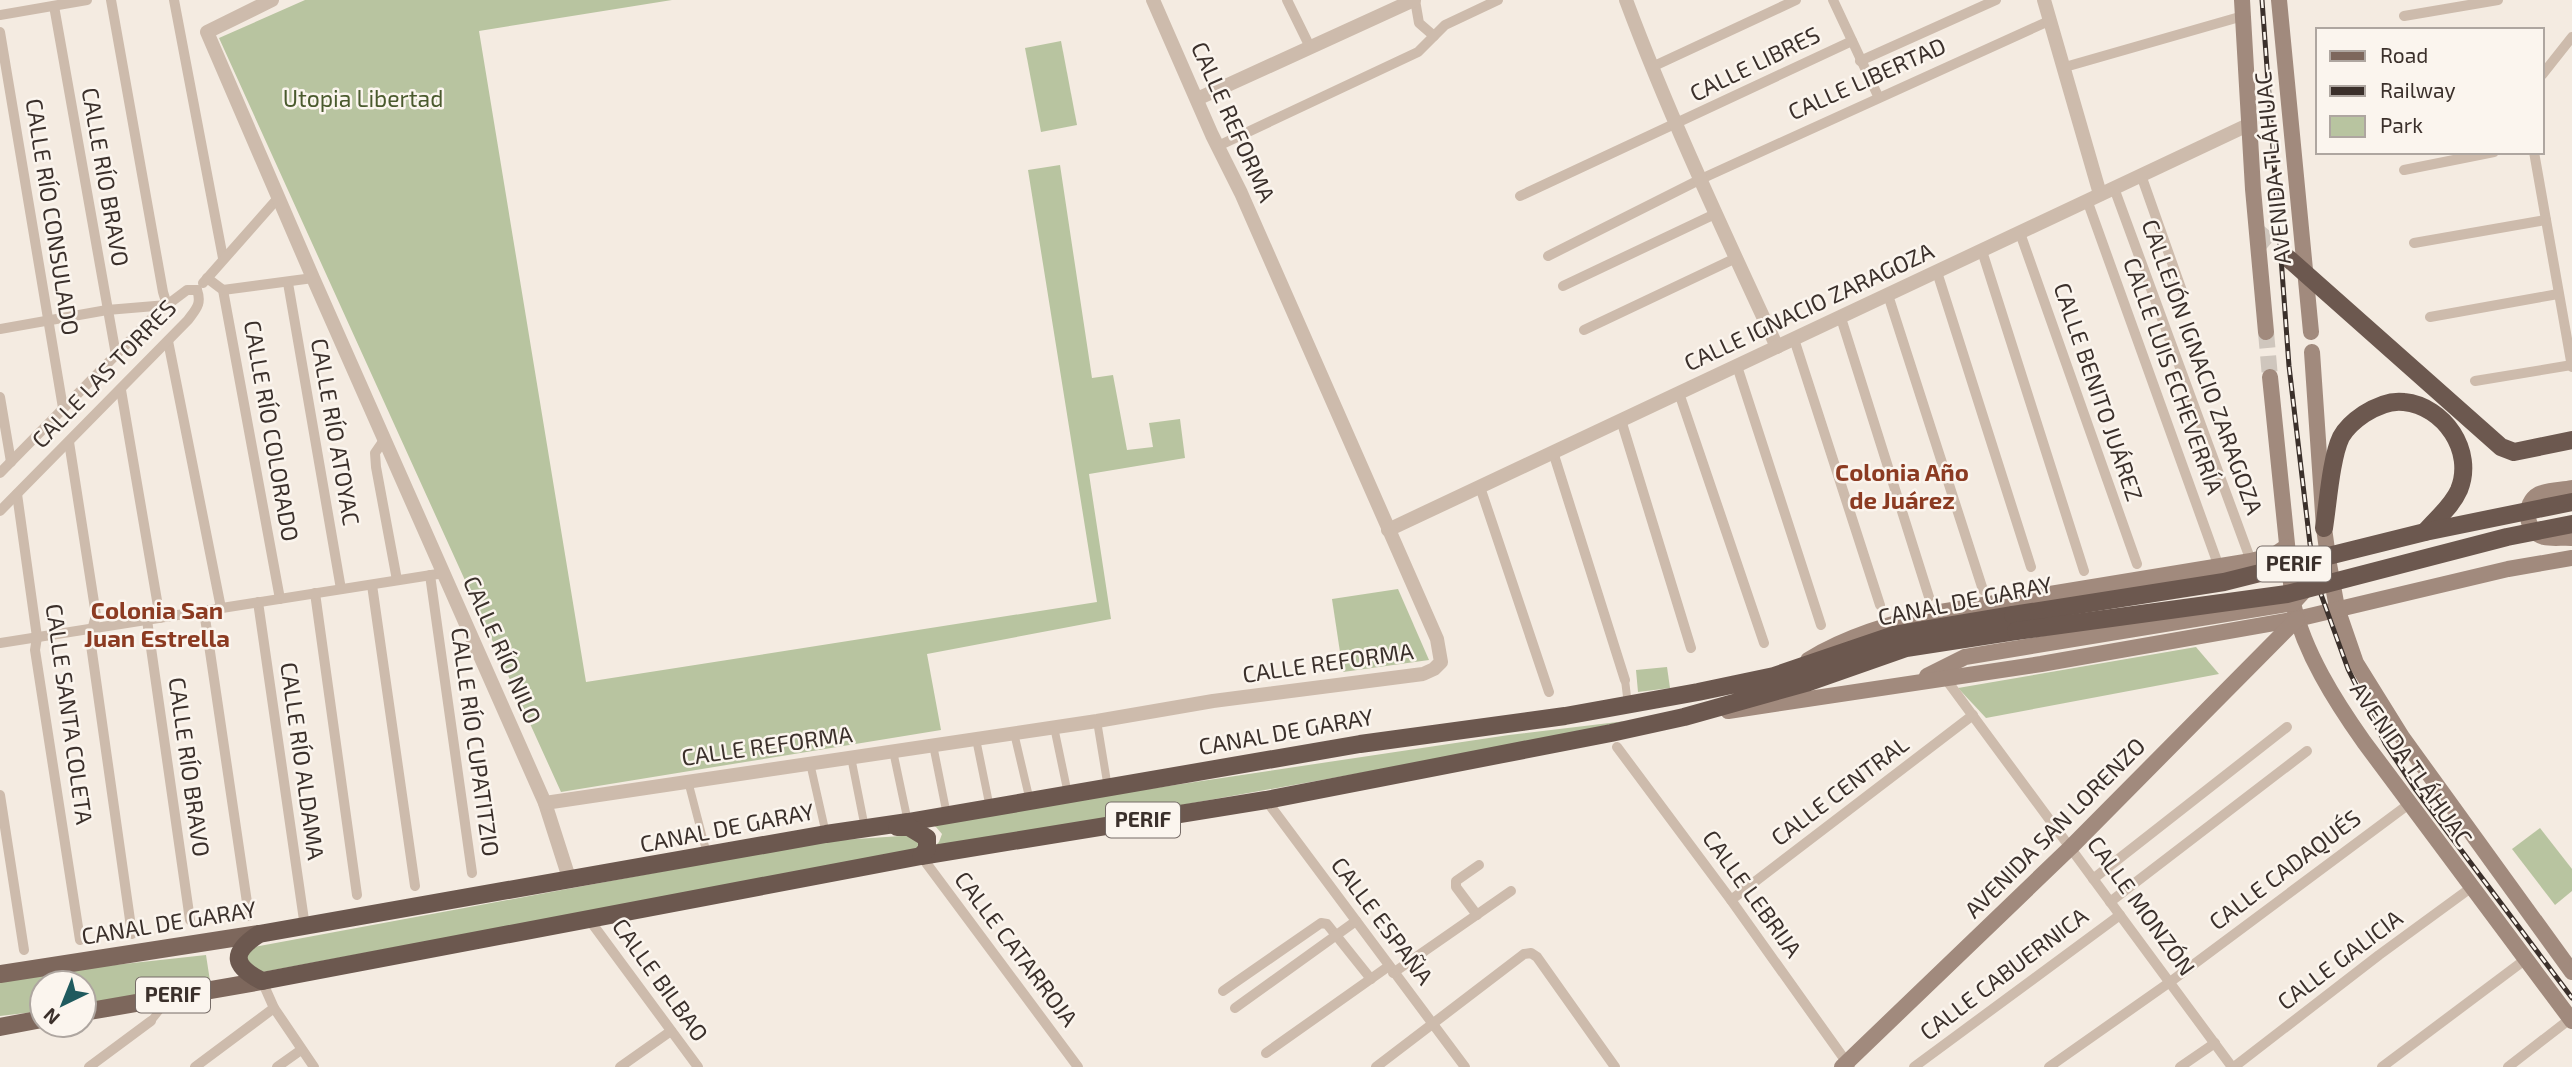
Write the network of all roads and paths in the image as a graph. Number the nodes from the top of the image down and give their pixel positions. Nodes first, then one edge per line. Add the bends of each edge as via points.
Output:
1 (15, 0) edge
2 (87, 0) edge
3 (111, 0) edge
4 (174, 0) edge
5 (272, 0) edge
6 (1153, 0) edge
7 (1287, 0) edge
8 (1415, 0) edge
9 (1498, 0) edge
10 (1626, 0) edge
11 (1796, 0) edge
12 (1834, 0) edge
13 (1996, 0) edge
14 (2046, 0) edge
15 (2279, 0) edge
16 (2498, 0) edge
17 (54, 6) junction
18 (2243, 8) edge
19 (17, 12) junction
20 (0, 15) edge
21 (2404, 16) dead end
22 (2051, 20) junction
23 (0, 32) edge
24 (1434, 36) junction
25 (2572, 37) edge
26 (1852, 41) junction
27 (1310, 47) junction
28 (1860, 61) junction
29 (1652, 67) junction
30 (2065, 67) junction
31 (2544, 71) edge
32 (1878, 96) junction
33 (1197, 99) junction
34 (2250, 124) junction
35 (1677, 125) junction
36 (1218, 146) junction
37 (2484, 154) edge
38 (2534, 154) edge
39 (2404, 170) dead end
40 (2141, 175) junction
41 (1701, 179) junction
42 (2101, 194) junction
43 (1520, 196) dead end
44 (278, 198) junction
45 (1716, 214) junction
46 (2546, 220) junction
47 (2020, 233) junction
48 (2414, 243) dead end
49 (1982, 251) junction
50 (1548, 256) dead end
51 (223, 258) junction
52 (1736, 258) junction
53 (2289, 259) tunnel mouth
54 (1937, 272) junction
55 (2307, 274) junction
56 (207, 278) junction
57 (313, 278) junction
58 (288, 283) junction
59 (1563, 286) dead end
60 (197, 290) junction
61 (223, 290) junction
62 (2182, 291) dead end
63 (2558, 294) junction
64 (1888, 295) junction
65 (167, 304) junction
66 (107, 310) junction
67 (2430, 317) dead end
68 (1841, 318) junction
69 (47, 320) junction
70 (0, 329) edge
71 (1584, 330) dead end
72 (2266, 332) tunnel mouth
73 (2311, 332) dead end
74 (1794, 339) junction
75 (168, 341) junction
76 (1777, 347) junction
77 (2312, 352) dead end
78 (116, 355) junction
79 (1737, 366) junction
80 (2572, 366) edge
81 (2270, 377) tunnel mouth
82 (2476, 381) dead end
83 (121, 390) junction
84 (1679, 393) junction
85 (0, 397) edge
86 (63, 408) junction
87 (1621, 420) junction
88 (384, 440) junction
89 (2572, 440) edge
90 (69, 442) junction
91 (1553, 452) junction
92 (11, 462) junction
93 (0, 472) edge
94 (1480, 487) junction
95 (2572, 488) edge
96 (17, 494) junction
97 (2572, 502) edge
98 (0, 511) edge
99 (2572, 524) edge
100 (2324, 528) junction
101 (1388, 530) junction
102 (2425, 532) junction
103 (2572, 538) edge
104 (2286, 547) junction
105 (2572, 558) edge
106 (2250, 561) junction
107 (2137, 564) dead end
108 (2329, 564) junction
109 (2031, 567) dead end
110 (2213, 568) junction
111 (2084, 570) dead end
112 (437, 574) junction
113 (397, 580) junction
114 (372, 584) junction
115 (341, 589) junction
116 (1983, 590) dead end
117 (316, 593) junction
118 (1929, 597) dead end
119 (280, 598) junction
120 (258, 602) junction
121 (1880, 605) dead end
122 (221, 608) junction
123 (2337, 608) junction
124 (204, 611) junction
125 (2295, 611) junction
126 (2212, 616) junction
127 (160, 618) junction
128 (147, 620) junction
129 (2014, 623) junction
130 (1821, 625) dead end
131 (94, 628) junction
132 (37, 637) junction
133 (0, 643) edge
134 (1765, 643) dead end
135 (1691, 648) dead end
136 (1787, 672) junction
137 (1945, 673) junction
138 (1625, 680) joint
139 (1549, 692) dead end
140 (1628, 705) junction
141 (1973, 715) junction
142 (1684, 717) junction
143 (1097, 721) junction
144 (1054, 727) junction
145 (2287, 727) dead end
146 (1014, 733) junction
147 (976, 739) junction
148 (933, 745) junction
149 (1617, 747) dead end
150 (892, 751) junction
151 (2307, 751) dead end
152 (851, 757) junction
153 (810, 763) junction
154 (688, 781) junction
155 (1108, 788) junction
156 (1068, 794) junction
157 (0, 795) edge
158 (1266, 800) junction
159 (1030, 801) junction
160 (544, 803) junction
161 (2409, 804) junction
162 (990, 807) junction
163 (947, 815) junction
164 (908, 822) junction
165 (868, 828) junction
166 (826, 834) junction
167 (2071, 846) junction
168 (921, 856) junction
169 (707, 857) junction
170 (1479, 865) dead end
171 (472, 873) dead end
172 (2093, 880) junction
173 (570, 881) junction
174 (415, 886) dead end
175 (2472, 887) junction
176 (1511, 891) dead end
177 (357, 895) dead end
178 (1731, 900) junction
179 (2110, 902) junction
180 (1477, 915) junction
181 (2120, 915) junction
182 (249, 916) dead end
183 (588, 918) junction
184 (190, 920) dead end
185 (1356, 921) junction
186 (305, 927) junction
187 (132, 934) dead end
188 (259, 934) junction
189 (1337, 936) junction
190 (80, 940) dead end
191 (24, 950) dead end
192 (2526, 959) junction
193 (1391, 970) junction
194 (2572, 972) edge
195 (0, 974) edge
196 (1371, 979) junction
197 (262, 981) junction
198 (2170, 982) junction
199 (1223, 991) dead end
200 (172, 995) junction
201 (274, 1008) junction
202 (1235, 1008) dead end
203 (98, 1009) edge
204 (2571, 1020) edge
205 (151, 1021) joint
206 (28, 1022) edge
207 (1433, 1025) junction
208 (0, 1027) edge
209 (671, 1031) junction
210 (2215, 1043) junction
211 (302, 1050) junction
212 (1266, 1052) dead end
213 (1846, 1066) edge
214 (89, 1067) edge
215 (194, 1067) edge
216 (277, 1067) edge
217 (314, 1067) edge
218 (620, 1067) edge
219 (698, 1067) edge
220 (1078, 1067) edge
221 (1376, 1067) edge
222 (1465, 1067) edge
223 (1615, 1067) edge
224 (1914, 1067) edge
225 (2049, 1067) edge
226 (2180, 1067) edge
227 (2233, 1067) edge
228 (2382, 1067) edge
229 (2508, 1067) edge

1 - 19 street
2 - 17 street
3 - 65 street
4 - 51 street
5 - 44 street, CALLE RÍO NILO via 207,32
6 - 33 street, CALLE REFORMA
7 - 27 street
8 - 24 street via 1419,23
8 - 27 street
9 - 24 street via 1445,25
10 - 29 street
11 - 29 street
12 - 26 street
13 - 28 street
14 - 22 street
15 - 55 main road, AVENIDA TLÁHUAC
16 - 21 street
17 - 19 street
17 - 66 street, CALLE RÍO BRAVO
18 - 30 street
18 - 34 main road, AVENIDA TLÁHUAC
19 - 20 street
22 - 30 street
22 - 32 street, CALLE LIBERTAD
23 - 69 street, CALLE RÍO CONSULADO
24 - 36 street via 1418,52
25 - 31 street
26 - 28 street
26 - 35 street, CALLE LIBRES
27 - 33 street
28 - 32 street
29 - 35 street
30 - 42 street
32 - 41 street, CALLE LIBERTAD
33 - 36 street, CALLE REFORMA
34 - 40 street, CALLE IGNACIO ZARAGOZA
34 - 72 main road, AVENIDA TLÁHUAC
35 - 41 street
35 - 43 street, CALLE LIBRES
36 - 101 street, CALLE REFORMA
37 - 39 street
38 - 46 street
40 - 42 street, CALLE IGNACIO ZARAGOZA
40 - 62 street
41 - 45 street
41 - 50 street, CALLE LIBERTAD
42 - 47 street, CALLE IGNACIO ZARAGOZA
42 - 106 street, CALLEJÓN IGNACIO ZARAGOZA
42 - 110 street, CALLE LUIS ECHEVERRÍA
44 - 51 street, CALLE LAS TORRES
44 - 57 street, CALLE RÍO NILO
45 - 52 street
45 - 59 street
46 - 48 street
46 - 63 street
47 - 49 street, CALLE IGNACIO ZARAGOZA
47 - 107 street, CALLE BENITO JUÁREZ
49 - 54 street, CALLE IGNACIO ZARAGOZA
49 - 111 street
51 - 56 street, CALLE LAS TORRES
52 - 71 street
52 - 76 street
53 - 55 highway
54 - 64 street, CALLE IGNACIO ZARAGOZA
54 - 109 street
55 - 73 main road, AVENIDA TLÁHUAC
55 - 89 highway via 2501,447 2514,452
56 - 60 street, CALLE LAS TORRES
56 - 61 street
57 - 58 street
57 - 88 street, CALLE RÍO NILO
58 - 61 street
58 - 115 street, CALLE RÍO ATOYAC
60 - 65 street via 187,290
60 - 75 street, CALLE LAS TORRES via 198,306
61 - 119 street, CALLE RÍO COLORADO
63 - 67 street
63 - 80 street
64 - 68 street, CALLE IGNACIO ZARAGOZA
64 - 116 street
65 - 66 street
65 - 78 street, CALLE LAS TORRES
66 - 69 street
66 - 78 street, CALLE RÍO BRAVO
68 - 74 street, CALLE IGNACIO ZARAGOZA
68 - 118 street
69 - 70 street
69 - 86 street, CALLE RÍO CONSULADO
74 - 76 street, CALLE IGNACIO ZARAGOZA
74 - 121 street
75 - 83 street, CALLE LAS TORRES
75 - 122 street
76 - 79 street, CALLE IGNACIO ZARAGOZA
77 - 100 main road, AVENIDA TLÁHUAC
78 - 86 street, CALLE LAS TORRES
79 - 84 street, CALLE IGNACIO ZARAGOZA
79 - 130 street
80 - 82 street
81 - 104 main road, AVENIDA TLÁHUAC
83 - 90 street, CALLE LAS TORRES
83 - 127 street
84 - 87 street, CALLE IGNACIO ZARAGOZA
84 - 134 street
85 - 92 street
86 - 92 street, CALLE LAS TORRES
87 - 91 street, CALLE IGNACIO ZARAGOZA
87 - 135 street
88 - 112 street, CALLE RÍO NILO
88 - 113 street via 375,453 376,467
90 - 96 street, CALLE LAS TORRES
90 - 131 street via 96,615
91 - 94 street, CALLE IGNACIO ZARAGOZA
91 - 138 street
92 - 93 street, CALLE LAS TORRES
94 - 101 street, CALLE IGNACIO ZARAGOZA
94 - 139 street
95 - 103 main road via 2539,494 2529,505 2527,518 2543,537
96 - 98 street, CALLE LAS TORRES
96 - 132 street, CALLE SANTA COLETA
97 - 102 highway, CANAL DE GARAY / PERIF, bridge
99 - 129 highway, CANAL DE GARAY / PERIF, bridge via 2287,594
100 - 102 highway via 2341,438 2354,420 2377,405 2404,402 2437,414 2456,437 2463,463 2453,502
100 - 108 main road, AVENIDA TLÁHUAC
101 - 143 street, CALLE REFORMA via 1437,639 1441,662 1434,670
102 - 129 highway, CANAL DE GARAY / PERIF, bridge via 2224,582
104 - 106 main road
104 - 125 main road, AVENIDA TLÁHUAC
105 - 123 main road, CANAL DE GARAY
106 - 110 main road
108 - 123 main road, AVENIDA TLÁHUAC
108 - 125 main road, AVENIDA SAN LORENZO
110 - 126 main road via 2226,595
110 - 136 main road via 1934,613 1885,625 1830,647
112 - 113 street
112 - 160 street, CALLE RÍO NILO
112 - 171 street, CALLE RÍO CUPATITZIO
113 - 114 street
114 - 115 street
114 - 174 street
115 - 117 street
117 - 119 street
117 - 177 street
119 - 120 street
120 - 122 street
120 - 186 street, CALLE RÍO ALDAMA
122 - 124 street
123 - 125 main road, CANAL DE GARAY
123 - 194 main road, AVENIDA TLÁHUAC via 2356,663 2402,737
124 - 127 street
124 - 182 street
125 - 126 main road
125 - 137 main road, CANAL DE GARAY via 2040,664
125 - 161 main road, AVENIDA TLÁHUAC via 2346,717
125 - 167 main road, AVENIDA SAN LORENZO
126 - 137 main road via 1965,657
127 - 128 street
128 - 131 street
128 - 184 street, CALLE RÍO BRAVO
129 - 136 highway, CANAL DE GARAY / PERIF via 1894,635
129 - 142 highway, CANAL DE GARAY / PERIF via 1906,648 1809,682
131 - 132 street
131 - 187 street via 90,638
132 - 133 street
132 - 190 street, CALLE SANTA COLETA via 35,650
136 - 140 highway, CANAL DE GARAY / PERIF
137 - 141 street, CALLE MONZÓN
137 - 142 main road, CANAL DE GARAY via 1916,682
138 - 140 street
140 - 155 highway, CANAL DE GARAY / PERIF via 1360,744
141 - 167 street, CALLE MONZÓN
141 - 178 street, CALLE CENTRAL
142 - 158 highway, CANAL DE GARAY / PERIF
143 - 144 street, CALLE REFORMA
143 - 155 street
144 - 146 street, CALLE REFORMA
144 - 156 street
145 - 172 street
146 - 147 street, CALLE REFORMA
146 - 159 street
147 - 148 street, CALLE REFORMA
147 - 162 street
148 - 150 street, CALLE REFORMA
148 - 163 street
149 - 178 street, CALLE LEBRIJA
150 - 152 street, CALLE REFORMA
150 - 164 street
151 - 179 street
152 - 153 street, CALLE REFORMA
152 - 165 street
153 - 154 street, CALLE REFORMA
153 - 166 street
154 - 160 street, CALLE REFORMA
154 - 169 street
155 - 156 highway, CANAL DE GARAY / PERIF
156 - 159 highway, CANAL DE GARAY / PERIF
157 - 191 street
158 - 168 highway, CANAL DE GARAY / PERIF
158 - 185 street, CALLE ESPAÑA
159 - 162 highway, CANAL DE GARAY / PERIF
160 - 173 street, CALLE RÍO NILO
161 - 175 main road, AVENIDA TLÁHUAC
161 - 198 street, CALLE CADAQUÉS
162 - 163 highway, CANAL DE GARAY / PERIF
163 - 164 highway, CANAL DE GARAY / PERIF
164 - 165 highway, CANAL DE GARAY / PERIF
165 - 166 highway, CANAL DE GARAY / PERIF
165 - 168 highway via 909,827 919,832 926,838 927,849
166 - 169 highway, CANAL DE GARAY / PERIF
167 - 172 street, CALLE MONZÓN
167 - 213 main road, AVENIDA SAN LORENZO
168 - 183 highway, CANAL DE GARAY / PERIF
168 - 220 street, CALLE CATARROJA
169 - 173 highway, CANAL DE GARAY / PERIF
170 - 180 street via 1457,881
172 - 179 street, CALLE MONZÓN
173 - 186 highway, CANAL DE GARAY / PERIF
175 - 192 main road, AVENIDA TLÁHUAC
175 - 227 street, CALLE GALICIA
176 - 180 street
178 - 213 street, CALLE LEBRIJA
179 - 181 street, CALLE MONZÓN
180 - 193 street
181 - 198 street, CALLE MONZÓN
181 - 224 street, CALLE CABUERNICA
183 - 197 highway, CANAL DE GARAY / PERIF
183 - 209 street, CALLE BILBAO
185 - 189 street
185 - 193 street, CALLE ESPAÑA
186 - 188 highway, CANAL DE GARAY / PERIF
188 - 195 main road, CANAL DE GARAY / PERIF
188 - 197 highway via 240,949 238,959 242,968
189 - 196 street
189 - 199 street via 1321,922
189 - 202 street
192 - 204 main road, AVENIDA TLÁHUAC
192 - 228 street
193 - 196 street
193 - 207 street, CALLE ESPAÑA
196 - 212 street
197 - 200 main road, CANAL DE GARAY / PERIF
197 - 201 street
198 - 210 street, CALLE MONZÓN
198 - 225 street, CALLE CADAQUÉS
200 - 203 main road, CANAL DE GARAY / PERIF
200 - 205 street
201 - 211 street
201 - 215 street
204 - 229 street
205 - 214 street
206 - 208 main road
207 - 221 street
207 - 222 street, CALLE ESPAÑA
207 - 223 street via 1531,953
209 - 218 street
209 - 219 street, CALLE BILBAO
210 - 226 street
210 - 227 street, CALLE MONZÓN
211 - 216 street
211 - 217 street

